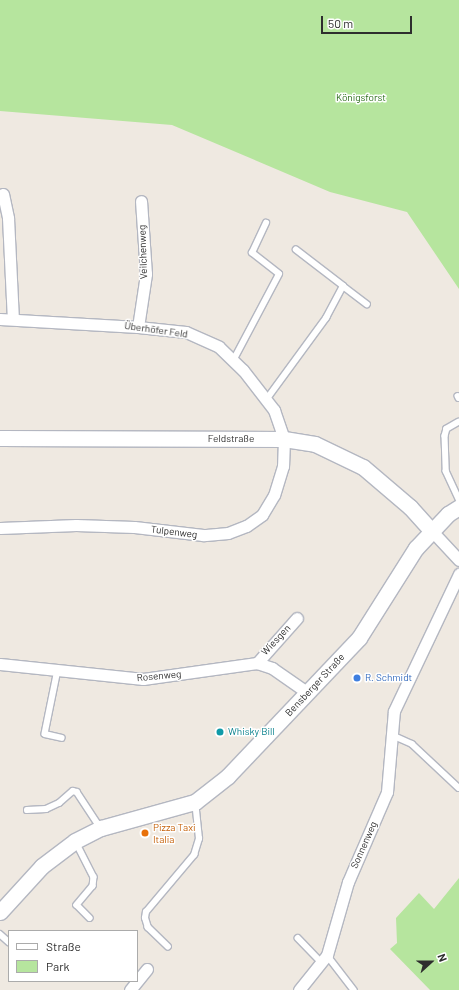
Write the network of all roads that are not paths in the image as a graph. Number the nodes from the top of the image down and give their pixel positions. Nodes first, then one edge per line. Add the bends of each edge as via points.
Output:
1 (3, 194) dead end
2 (141, 201) dead end
3 (266, 223) dead end
4 (296, 250) dead end
5 (343, 286) junction
6 (367, 304) dead end
7 (0, 319) edge
8 (13, 319) junction
9 (138, 327) junction
10 (233, 361) junction
11 (266, 400) junction
12 (459, 422) edge
13 (0, 438) edge
14 (284, 439) junction
15 (459, 498) edge
16 (459, 507) edge
17 (0, 528) edge
18 (431, 530) junction
19 (459, 560) edge
20 (459, 574) edge
21 (297, 618) dead end
22 (257, 663) junction
23 (0, 664) edge
24 (58, 670) junction
25 (308, 693) junction
26 (392, 735) junction
27 (62, 738) dead end
28 (459, 788) edge
29 (195, 802) junction
30 (27, 810) dead end
31 (101, 828) junction
32 (75, 840) junction
33 (0, 911) edge
34 (90, 918) dead end
35 (0, 934) edge
36 (298, 938) dead end
37 (8, 941) edge
38 (168, 947) dead end
39 (324, 958) junction
40 (147, 969) dead end
41 (138, 980) edge
42 (136, 982) edge
43 (130, 990) edge
44 (299, 990) edge
45 (354, 990) edge

1 - 8 street via 8,218
2 - 9 street, Veilchenweg via 146,274
3 - 10 lane via 252,253 279,274
4 - 5 lane
5 - 6 lane
5 - 11 lane via 326,318
7 - 8 street, Überhöfer Feld
8 - 9 street, Überhöfer Feld
9 - 10 street, Überhöfer Feld via 186,332 219,347
10 - 11 street, Überhöfer Feld
11 - 14 street, Überhöfer Feld via 274,410
12 - 15 lane via 447,429 445,436 446,471
13 - 14 main road, Feldstraße
14 - 17 street, Tulpenweg via 283,466 274,495 262,515 246,526 228,533 203,535 134,527 76,525
14 - 18 main road, Feldstraße via 315,444 364,467 410,507
16 - 18 main road, Bensberger Straße
18 - 19 street
18 - 25 main road, Bensberger Straße via 416,548 359,638
20 - 26 street, Sonnenweg via 394,710
21 - 22 street, Wiesgen
22 - 24 street, Rosenweg via 143,679
22 - 25 street, Rosenweg via 272,668
23 - 24 street, Rosenweg
24 - 27 lane via 45,734
25 - 29 main road, Bensberger Straße via 228,776
26 - 28 lane via 412,744
26 - 39 street, Sonnenweg via 387,792 348,882
29 - 31 main road, Bensberger Straße
29 - 38 lane via 199,840 194,855 146,912 148,928
30 - 31 lane via 46,809 73,791 77,792
31 - 32 main road, Bensberger Straße
32 - 33 main road, Bensberger Straße via 42,866
32 - 34 lane via 94,878 94,886 77,905
35 - 37 lane
36 - 39 lane
39 - 44 street, Sonnenweg
39 - 45 lane
40 - 41 street
42 - 43 street

